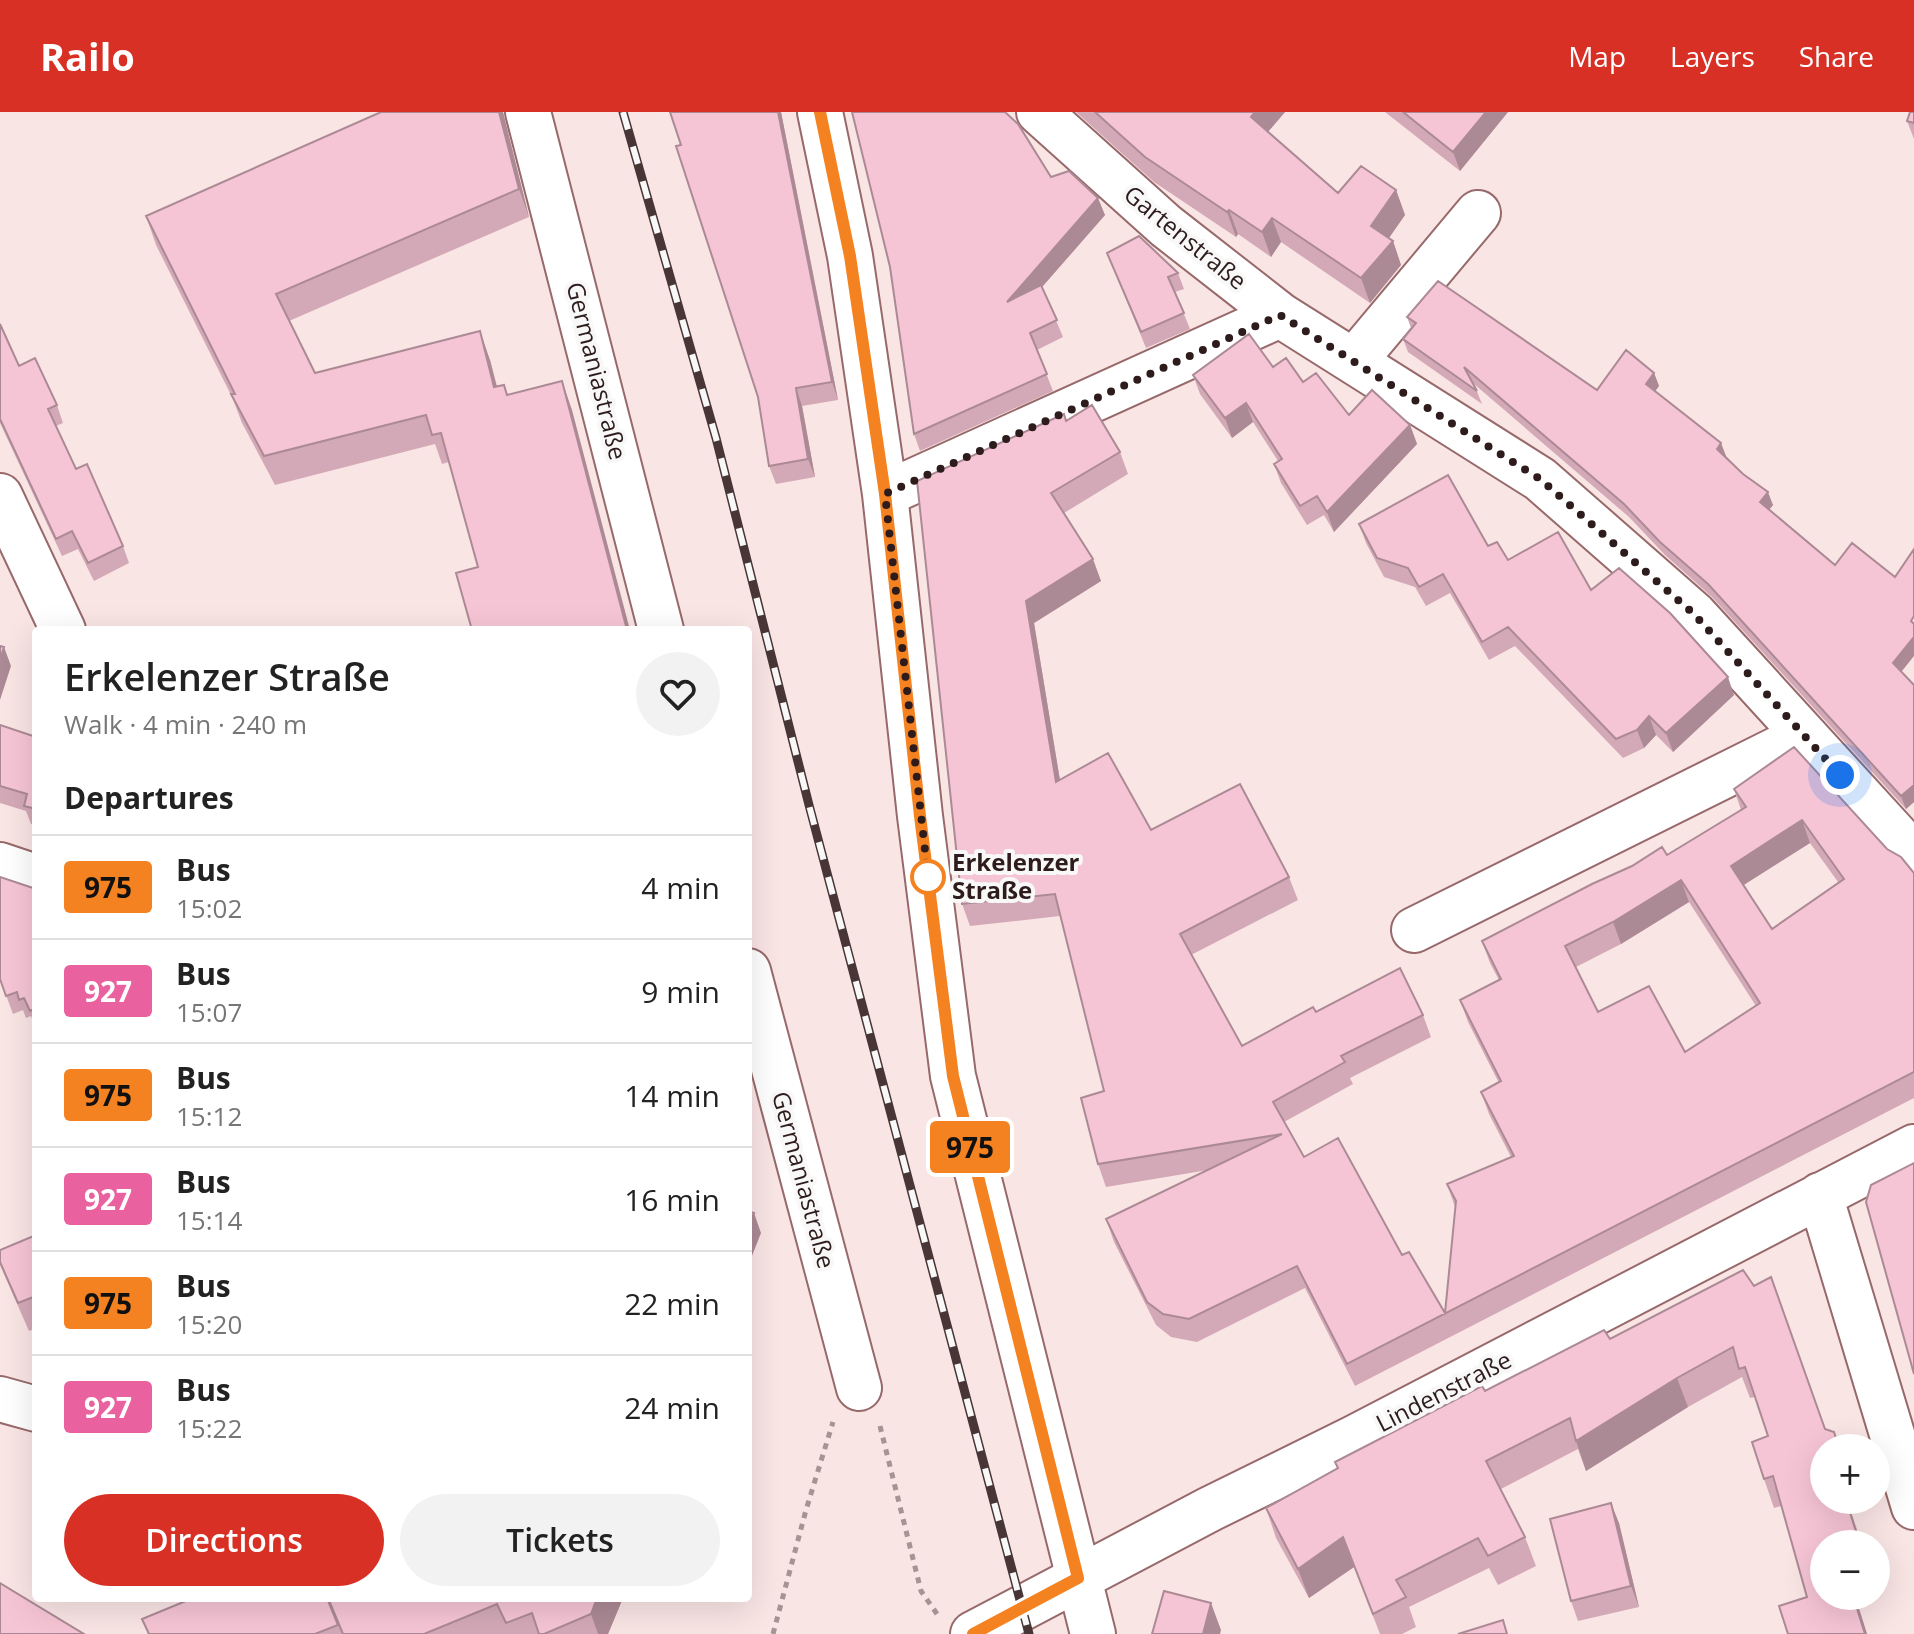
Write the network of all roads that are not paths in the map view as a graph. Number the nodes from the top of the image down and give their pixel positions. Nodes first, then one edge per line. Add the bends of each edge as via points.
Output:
1 (528, 112) edge
2 (820, 112) edge
3 (1039, 112) edge
4 (1478, 213) dead end
5 (1280, 315) junction
6 (1354, 361) junction
7 (885, 494) junction
8 (0, 496) edge
9 (61, 626) edge
10 (660, 626) edge
11 (1804, 736) junction
12 (1914, 855) edge
13 (0, 865) edge
14 (32, 876) edge
15 (1414, 930) dead end
16 (752, 1005) edge
17 (764, 1106) edge
18 (1914, 1147) edge
19 (1820, 1195) junction
20 (859, 1388) road end
21 (0, 1399) edge
22 (32, 1408) edge
23 (1914, 1507) edge
24 (1078, 1578) junction
25 (958, 1629) edge
26 (1093, 1634) edge

1 - 10 street, Germaniastraße
2 - 7 street via 850,256
3 - 5 street, Gartenstraße via 1166,226
4 - 6 street
5 - 6 street, Gartenstraße
5 - 7 street
6 - 11 street, Gartenstraße via 1540,479 1694,614
7 - 24 street via 953,1076
8 - 9 street
11 - 12 street, Gartenstraße
11 - 15 street
13 - 14 street
16 - 17 street, Germaniastraße
17 - 20 street, Germaniastraße
18 - 19 street, Lindenstraße
19 - 23 street
19 - 24 street, Lindenstraße
21 - 22 street
24 - 25 street, Lindenstraße
24 - 26 street

